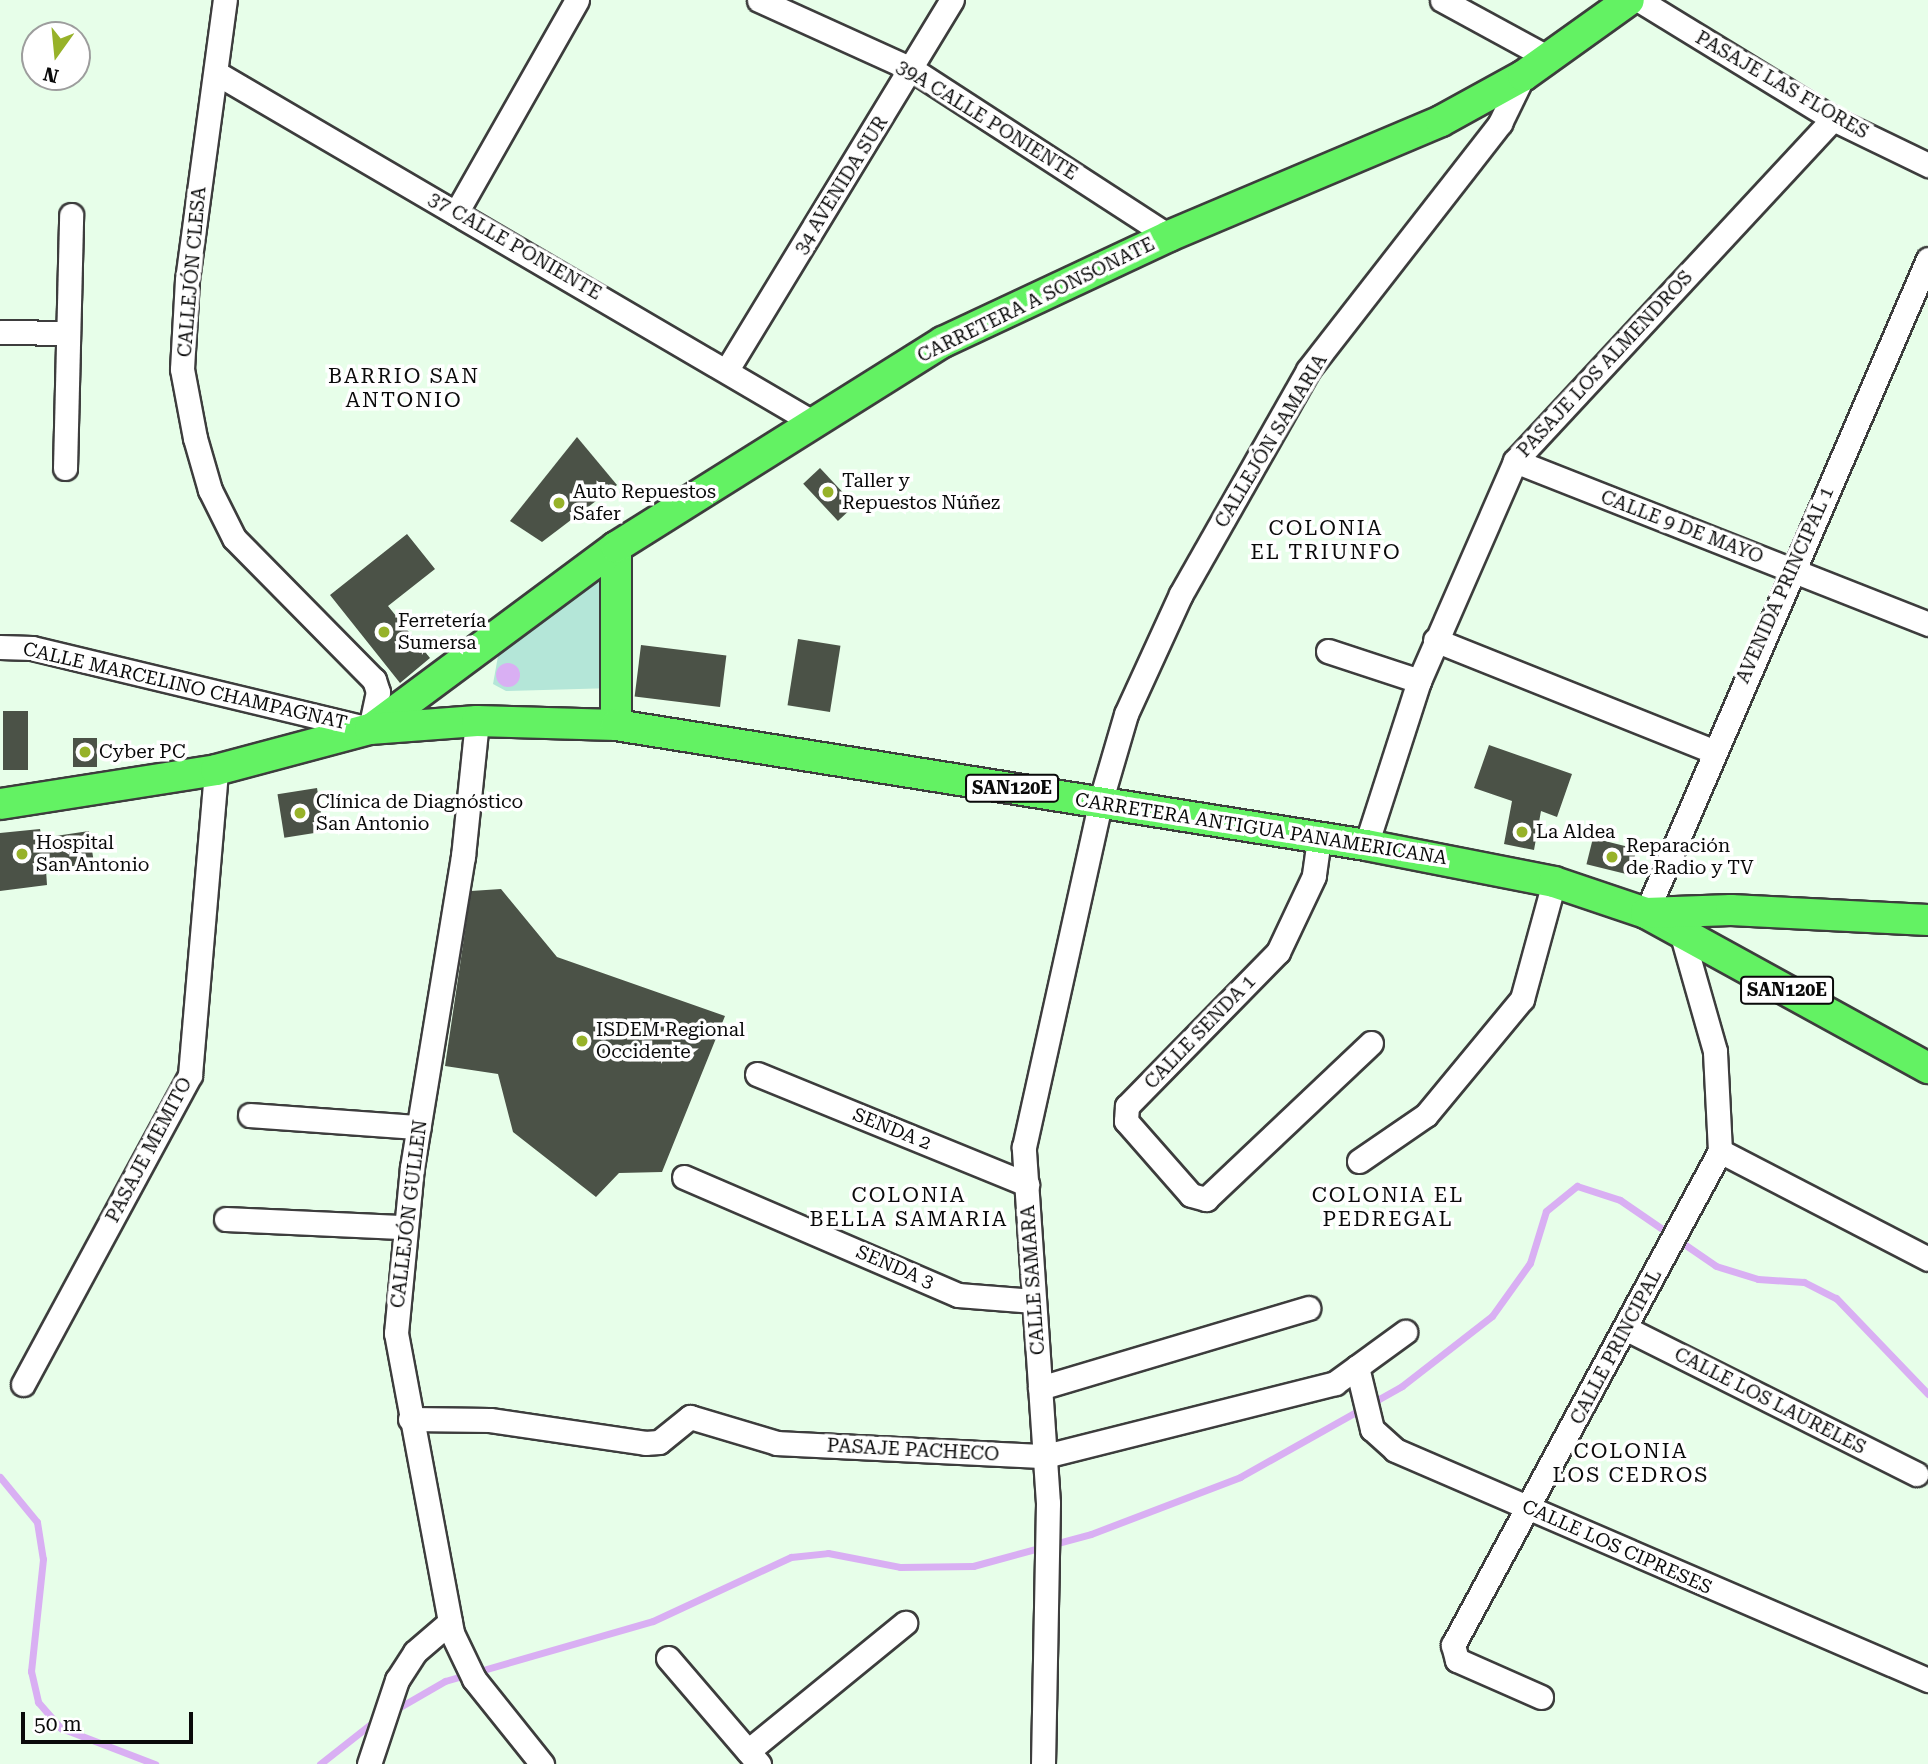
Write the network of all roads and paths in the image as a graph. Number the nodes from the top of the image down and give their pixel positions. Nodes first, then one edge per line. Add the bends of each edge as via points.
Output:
1 (225, 0) edge
2 (577, 0) edge
3 (759, 0) edge
4 (952, 0) edge
5 (1442, 0) edge
6 (1629, 0) edge
7 (1639, 0) edge
8 (1547, 57) junction
9 (913, 70) junction
10 (218, 74) junction
11 (1523, 76) junction
12 (1833, 118) junction
13 (1928, 165) edge
14 (456, 213) junction
15 (71, 215) dead end
16 (1169, 236) junction
17 (1928, 259) edge
18 (0, 332) edge
19 (68, 333) junction
20 (728, 368) junction
21 (809, 420) junction
22 (1515, 461) junction
23 (65, 468) dead end
24 (616, 547) junction
25 (1792, 570) junction
26 (1928, 624) edge
27 (1435, 640) junction
28 (0, 647) edge
29 (1328, 651) dead end
30 (1419, 681) junction
31 (477, 721) junction
32 (617, 725) junction
33 (370, 729) junction
34 (1713, 751) junction
35 (216, 770) junction
36 (1100, 803) junction
37 (0, 804) edge
38 (1319, 839) junction
39 (1366, 845) junction
40 (1554, 882) junction
41 (1646, 913) junction
42 (1928, 920) edge
43 (1681, 932) junction
44 (1371, 1043) dead end
45 (1928, 1068) edge
46 (757, 1074) dead end
47 (250, 1115) dead end
48 (419, 1127) junction
49 (1720, 1151) junction
50 (1359, 1161) dead end
51 (684, 1177) dead end
52 (1027, 1184) junction
53 (226, 1219) dead end
54 (404, 1227) junction
55 (1928, 1259) edge
56 (1034, 1301) junction
57 (1308, 1308) dead end
58 (1625, 1328) junction
59 (1405, 1332) dead end
60 (1357, 1367) junction
61 (23, 1384) dead end
62 (1040, 1388) junction
63 (410, 1419) junction
64 (1045, 1456) junction
65 (1916, 1474) dead end
66 (1532, 1509) junction
67 (450, 1622) junction
68 (905, 1623) dead end
69 (668, 1658) dead end
70 (1928, 1680) edge
71 (1541, 1697) dead end
72 (753, 1757) edge
73 (1040, 1763) edge
74 (369, 1764) edge
75 (542, 1764) edge

1 - 10 street, CALLEJÓN CLESA
2 - 14 street
3 - 9 street, 39A CALLE PONIENTE
4 - 9 street, 34 AVENIDA SUR
5 - 8 street
6 - 8 main road, CARRETERA A SONSONATE
7 - 12 street, PASAJE LAS FLORES
8 - 11 main road, CARRETERA A SONSONATE
9 - 16 street, 39A CALLE PONIENTE
9 - 20 street, 34 AVENIDA SUR
10 - 14 street, 37 CALLE PONIENTE
10 - 33 street, CALLEJÓN CLESA via 187,280 182,369 195,438 210,490 234,538 374,680 378,692
11 - 16 main road, CARRETERA A SONSONATE via 1441,121
11 - 36 street, CALLEJÓN SAMARIA via 1500,123 1302,382 1181,594 1126,714
12 - 13 street, PASAJE LAS FLORES
12 - 22 street, PASAJE LOS ALMENDROS
14 - 20 street, 37 CALLE PONIENTE
15 - 19 street
16 - 21 main road, CARRETERA A SONSONATE via 943,342
17 - 25 street, AVENIDA PRINCIPAL 1
18 - 19 street
19 - 23 street
20 - 21 street, 37 CALLE PONIENTE
21 - 24 main road, CARRETERA A SONSONATE
22 - 25 street, CALLE 9 DE MAYO
22 - 27 street, PASAJE LOS ALMENDROS
24 - 32 main road
24 - 33 main road, CARRETERA A SONSONATE
25 - 26 street, CALLE 9 DE MAYO
25 - 34 street, AVENIDA PRINCIPAL 1
27 - 30 street, PASAJE LOS ALMENDROS
27 - 34 street
28 - 33 street, CALLE MARCELINO CHAMPAGNAT via 32,648
29 - 30 street
30 - 39 street, PASAJE LOS ALMENDROS
31 - 32 main road, CARRETERA ANTIGUA PANAMERICANA / SAN120E
31 - 33 main road, CARRETERA ANTIGUA PANAMERICANA / SAN120E
31 - 48 street, CALLEJÓN GULLEN via 463,856
32 - 36 main road, CARRETERA ANTIGUA PANAMERICANA / SAN120E
33 - 35 main road
34 - 41 street, AVENIDA PRINCIPAL 1
35 - 37 main road
35 - 61 street, PASAJE MEMITO via 190,1075
36 - 38 main road, CARRETERA ANTIGUA PANAMERICANA / SAN120E
36 - 52 street, CALLE SAMARA via 1024,1147
38 - 39 main road, CARRETERA ANTIGUA PANAMERICANA / SAN120E
38 - 44 street, CALLE SENDA 1 via 1314,876 1278,952 1127,1106 1126,1121 1191,1195 1206,1199
39 - 40 main road, CARRETERA ANTIGUA PANAMERICANA / SAN120E
40 - 41 main road, CARRETERA ANTIGUA PANAMERICANA / SAN120E
40 - 50 street via 1522,999 1426,1115
41 - 42 main road, CARRETERA ANTIGUA PANAMERICANA / SAN120E via 1731,910
41 - 43 main road, CARRETERA ANTIGUA PANAMERICANA / SAN120E
43 - 45 main road, CARRETERA ANTIGUA PANAMERICANA / SAN120E
43 - 49 street via 1715,1051
46 - 52 street, SENDA 2
47 - 48 street
48 - 54 street, CALLEJÓN GULLEN
49 - 55 street
49 - 58 street, CALLE PRINCIPAL
51 - 56 street, SENDA 3 via 958,1294
52 - 56 street, CALLE SAMARA
53 - 54 street
54 - 63 street, CALLEJÓN GULLEN via 397,1333
56 - 62 street, CALLE SAMARA
57 - 62 street
58 - 65 street, CALLE LOS LAURELES
58 - 66 street, CALLE PRINCIPAL
59 - 60 street, PASAJE PACHECO
60 - 64 street, PASAJE PACHECO via 1335,1382
60 - 66 street, CALLE LOS CIPRESES via 1372,1429 1395,1450
62 - 64 street, CALLE SAMARA
63 - 64 street, PASAJE PACHECO via 490,1420 645,1443 659,1442 690,1418 777,1443
63 - 67 street, CALLEJÓN GULLEN
64 - 73 street, CALLE SAMARA
66 - 70 street, CALLE LOS CIPRESES
66 - 71 street, CALLE PRINCIPAL via 1453,1645 1457,1660
67 - 74 street via 415,1652 397,1680
67 - 75 street, CALLEJÓN GULLEN via 474,1679
68 - 72 street
69 - 72 street

